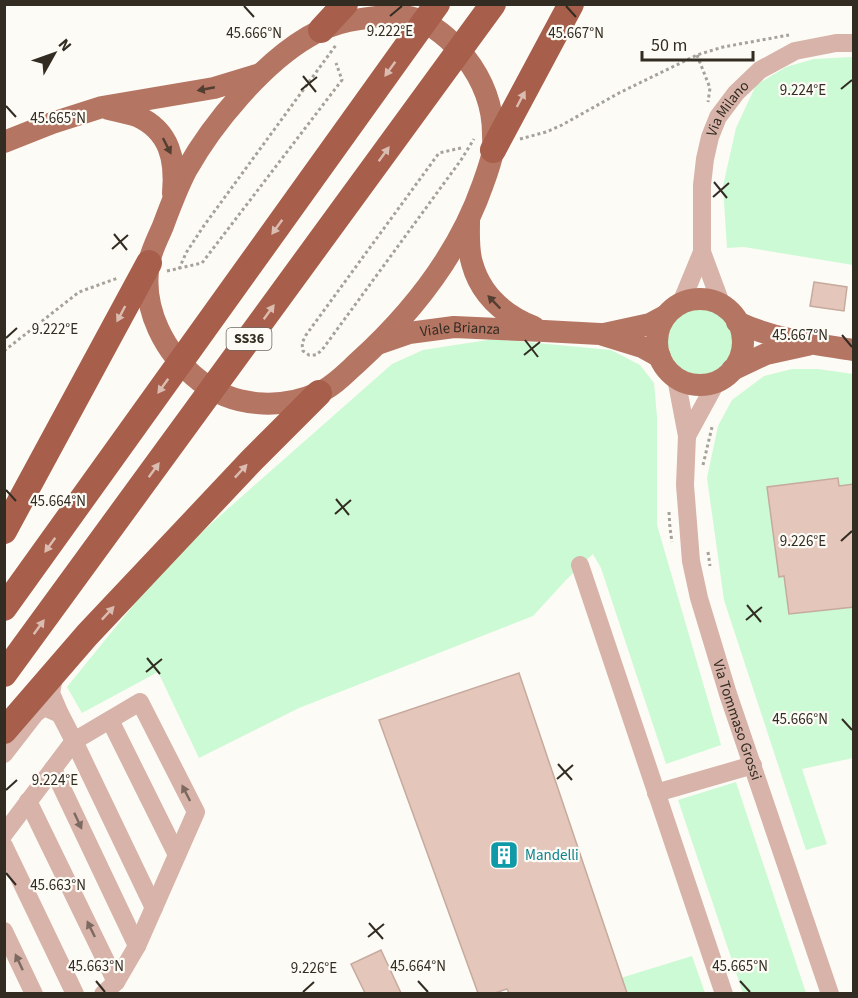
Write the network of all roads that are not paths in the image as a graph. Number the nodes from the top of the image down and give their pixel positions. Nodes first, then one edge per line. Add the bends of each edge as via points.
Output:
1 (345, 4) edge
2 (437, 4) edge
3 (493, 4) edge
4 (571, 4) edge
5 (329, 37) junction
6 (854, 43) edge
7 (263, 73) junction
8 (102, 107) junction
9 (496, 141) junction
10 (4, 142) edge
11 (173, 200) junction
12 (468, 220) junction
13 (702, 252) junction
14 (146, 270) junction
15 (673, 310) junction
16 (730, 314) junction
17 (544, 331) junction
18 (600, 334) junction
19 (378, 344) junction
20 (812, 344) junction
21 (854, 350) edge
22 (660, 357) junction
23 (724, 376) junction
24 (676, 378) junction
25 (319, 393) junction
26 (687, 436) junction
27 (4, 531) edge
28 (579, 565) dead end
29 (4, 608) edge
30 (55, 671) junction
31 (4, 674) edge
32 (60, 714) junction
33 (111, 720) junction
34 (4, 731) edge
35 (74, 741) junction
36 (4, 754) edge
37 (753, 765) junction
38 (53, 769) junction
39 (656, 793) junction
40 (28, 801) junction
41 (4, 834) edge
42 (4, 846) edge
43 (177, 855) junction
44 (154, 908) junction
45 (4, 931) edge
46 (137, 946) junction
47 (110, 988) edge
48 (34, 993) edge
49 (75, 993) edge
50 (724, 993) edge
51 (830, 993) edge

1 - 5 highway
2 -> 29 highway, SS36
31 -> 3 highway, SS36
9 -> 4 highway
5 - 7 main road via 308,36
5 - 9 main road via 333,24 394,15 434,28 453,43 483,84
6 - 13 street, Via Milano via 795,51 760,70 718,117 705,159
7 -> 8 main road via 214,88
7 - 11 main road via 213,130
8 - 10 main road
8 -> 11 main road via 135,115 163,138 173,162
9 - 12 main road
11 - 14 main road
17 -> 12 main road, Viale Brianza via 517,320 489,298 472,263
12 - 19 main road via 430,283
13 - 15 street, Via Milano
13 - 16 street, Via Milano
14 - 25 main road via 156,326 178,361 208,388 259,404
14 -> 27 highway
15 - 16 main road via 695,300 709,300
15 - 18 main road, Viale Brianza via 650,324
15 - 22 main road via 657,336
16 - 20 main road via 762,332
16 - 23 main road via 742,334 742,347 739,360
17 - 18 main road, Viale Brianza
17 - 19 main road, Viale Brianza via 454,327 409,333
18 - 22 main road, Viale Brianza
19 - 25 main road
20 - 21 main road
20 - 23 main road via 766,354
22 - 24 main road
23 - 24 main road via 696,385
23 - 26 street, Via Tommaso Grossi
24 - 26 street, Via Tommaso Grossi
30 -> 25 highway via 252,459
26 - 37 street, Via Tommaso Grossi via 685,485 691,561 728,694
28 - 39 street
30 - 32 street via 51,693
30 - 34 highway
32 - 35 street
32 - 36 street via 44,707
33 - 35 street
33 - 43 street
43 -> 33 street via 195,812 140,702
35 - 38 street
35 - 44 street
37 - 39 street
37 - 51 street, Via Tommaso Grossi
38 - 40 street
38 -> 46 street
39 - 50 street
40 - 41 street
47 -> 40 street
42 - 49 street
43 - 44 street
44 - 46 street
48 -> 45 street
46 - 47 street

